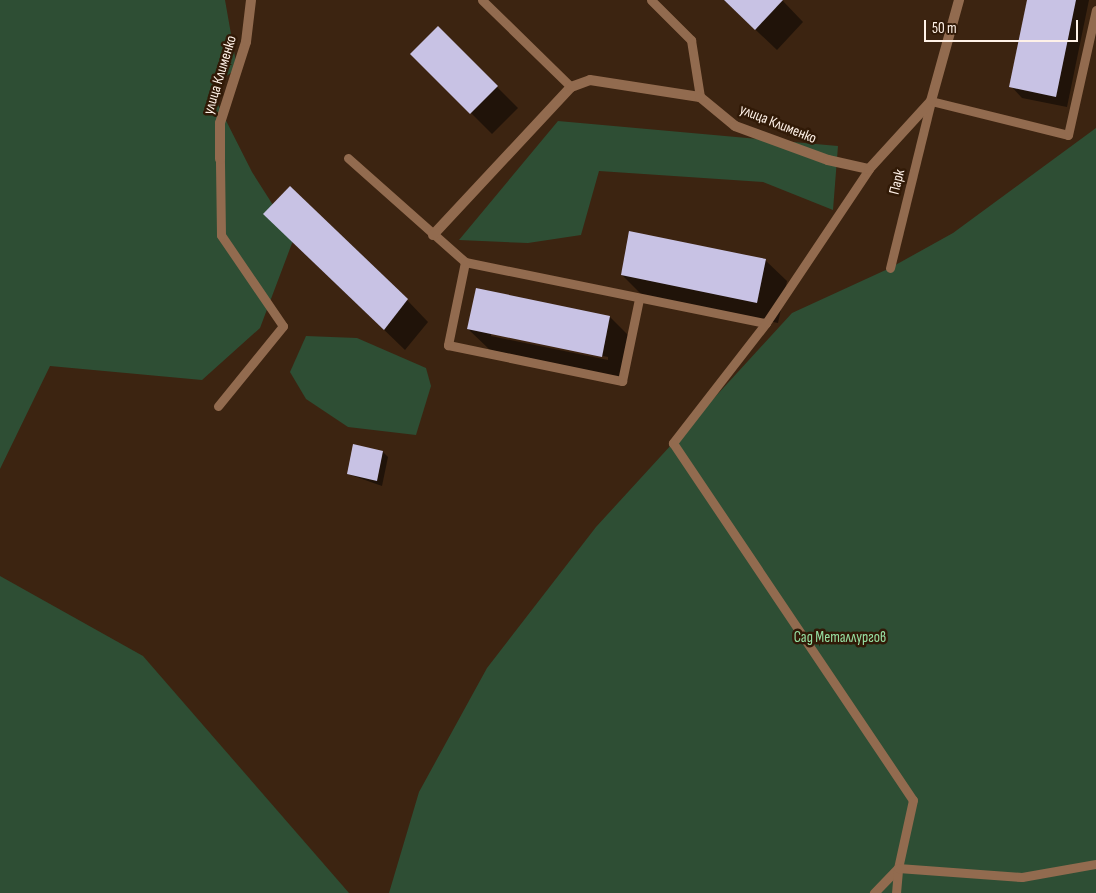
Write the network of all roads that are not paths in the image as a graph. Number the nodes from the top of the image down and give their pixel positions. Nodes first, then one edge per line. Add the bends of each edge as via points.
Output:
1 (251, 0) edge
2 (482, 0) edge
3 (651, 0) edge
4 (959, 0) edge
5 (1096, 10) edge
6 (571, 86) junction
7 (700, 97) junction
8 (931, 102) junction
9 (348, 158) dead end
10 (220, 159) joint
11 (870, 169) junction
12 (433, 236) junction
13 (465, 262) junction
14 (890, 268) dead end
15 (639, 299) junction
16 (766, 323) junction
17 (218, 406) dead end
18 (1096, 864) edge
19 (898, 868) junction
20 (874, 893) edge
21 (896, 893) edge

1 - 10 street, улица Клименко via 246,42 220,122
2 - 6 lane
3 - 7 lane via 691,40
4 - 8 street
5 - 8 lane via 1068,136
6 - 7 street via 590,80
6 - 12 street
7 - 11 street, улица Клименко via 735,126 828,160
8 - 11 street
8 - 14 lane, Парк
9 - 12 lane
10 - 17 lane via 221,235 283,326
11 - 16 lane
12 - 13 lane
13 - 15 lane
13 - 15 lane via 448,345 622,381
15 - 16 lane
16 - 19 lane via 673,443 913,800
18 - 19 lane via 1022,877
19 - 20 lane
19 - 21 lane

